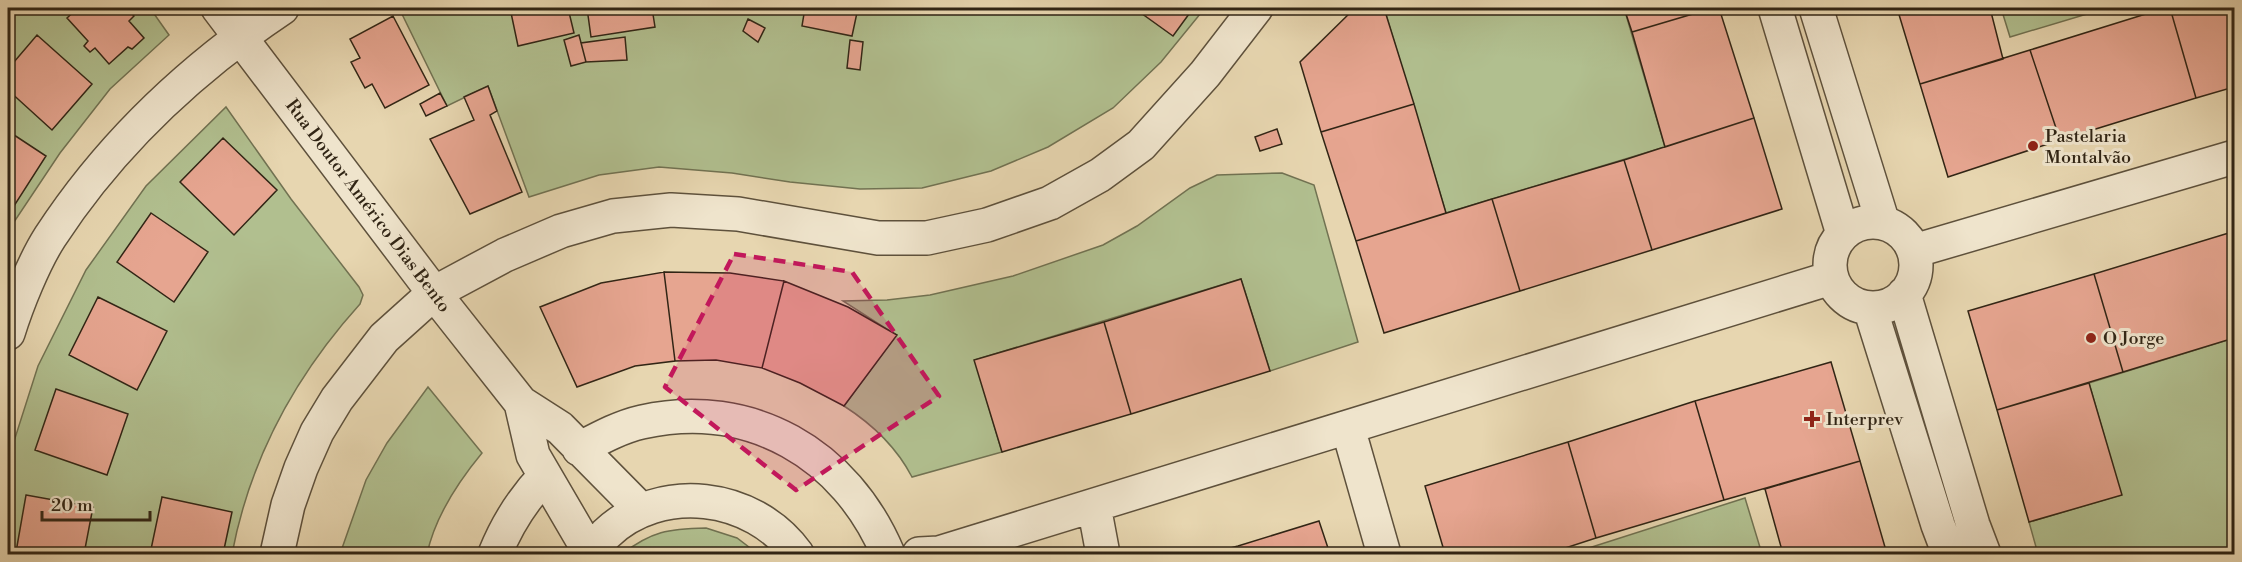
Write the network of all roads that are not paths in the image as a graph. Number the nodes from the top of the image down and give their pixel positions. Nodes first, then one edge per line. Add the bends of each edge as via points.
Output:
1 (218, 8) edge
2 (282, 8) edge
3 (1256, 8) edge
4 (1775, 8) edge
5 (1816, 8) edge
6 (240, 36) junction
7 (2235, 157) edge
8 (1883, 223) junction
9 (1843, 234) junction
10 (1914, 251) junction
11 (1831, 278) junction
12 (434, 293) junction
13 (1904, 294) junction
14 (1870, 308) junction
15 (8, 333) edge
16 (521, 403) junction
17 (1348, 428) junction
18 (579, 448) junction
19 (546, 476) junction
20 (1094, 506) junction
21 (641, 510) junction
22 (1944, 545) edge
23 (588, 553) edge
24 (932, 554) edge
25 (277, 555) edge
26 (495, 555) edge
27 (797, 555) edge
28 (888, 555) edge
29 (1103, 555) edge
30 (1384, 555) edge
31 (1984, 555) edge

1 - 6 street, Rua Doutor Américo Dias Bento
2 - 6 street
3 - 12 street via 1141,145 1100,175 1040,206 987,225 927,238 878,238 738,214 671,210 613,216 561,231 514,251
4 - 9 street
5 - 8 street
6 - 12 street, Rua Doutor Américo Dias Bento
6 - 15 street via 184,82 102,165 49,239
7 - 10 street
8 - 9 street via 1869,222
8 - 10 street via 1907,238
9 - 11 street via 1831,259
10 - 13 street via 1914,279
11 - 14 street via 1845,297
11 - 17 street
12 - 16 street, Rua Doutor Américo Dias Bento
12 - 25 street via 384,338 336,399 301,468
13 - 14 street via 1884,307
13 - 31 street
14 - 22 street
16 - 18 street, Rua Doutor Américo Dias Bento via 560,428
16 - 19 street, Rua Doutor Américo Dias Bento via 533,455
17 - 20 street
17 - 30 street
18 - 21 street, Rua Doutor Américo Dias Bento
18 - 28 street via 641,422 675,417 725,419 764,429 791,441 836,475 863,506
19 - 23 street, Rua Doutor Américo Dias Bento
19 - 26 street via 512,517
20 - 24 street
20 - 29 street
21 - 23 street via 617,524
21 - 27 street via 691,499 731,506 766,524

